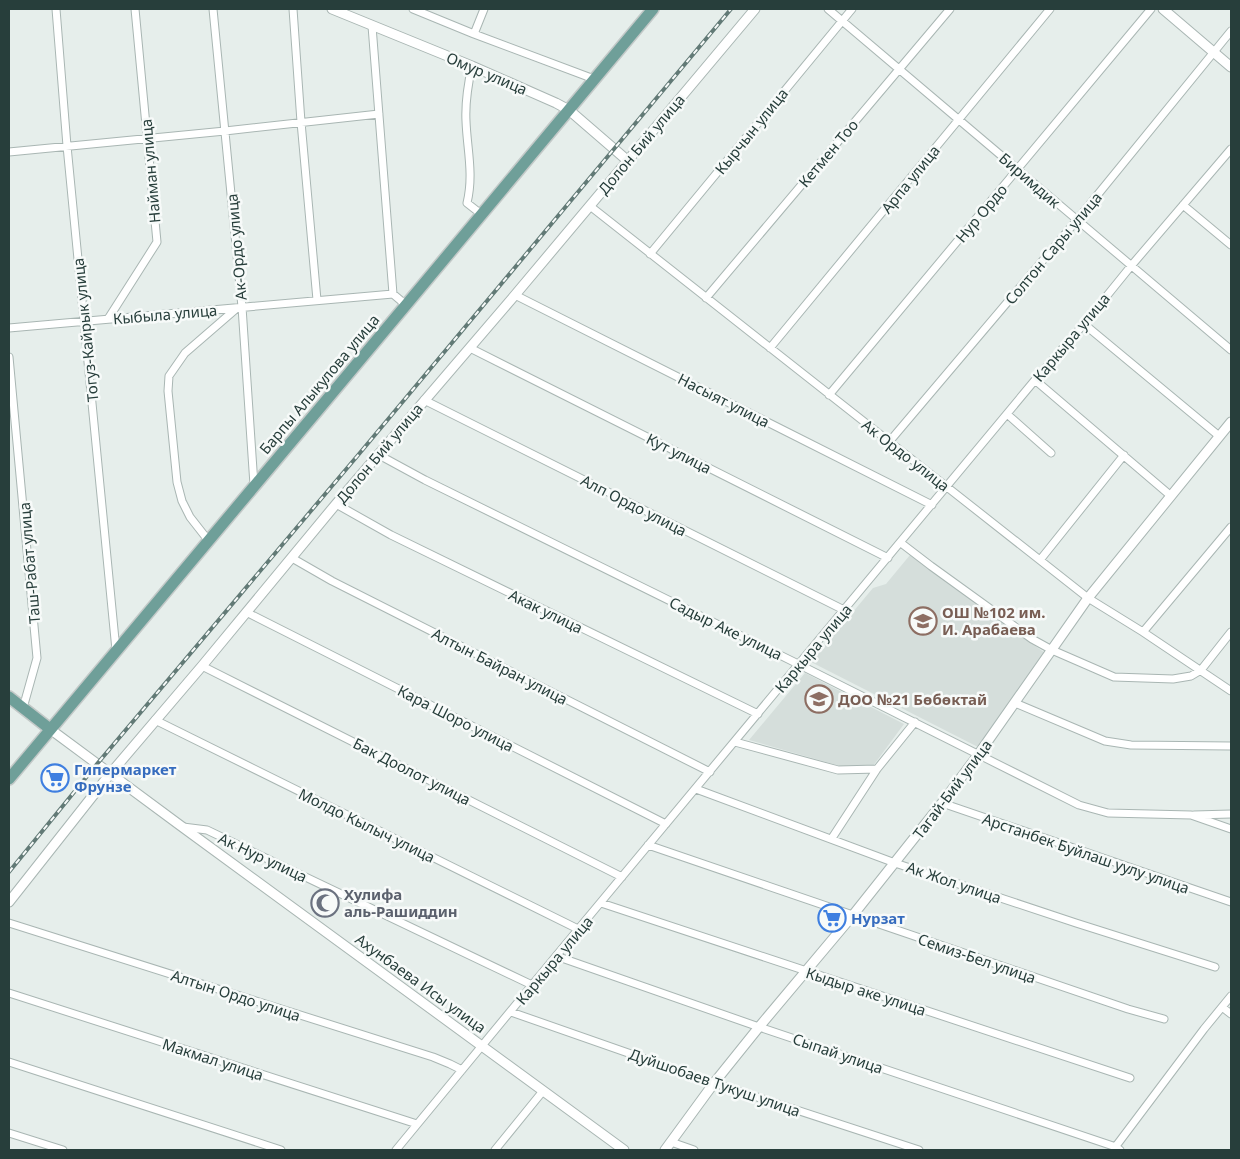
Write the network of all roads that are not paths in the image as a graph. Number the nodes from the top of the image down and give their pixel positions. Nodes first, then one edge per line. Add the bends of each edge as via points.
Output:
1 (56, 9) edge
2 (135, 9) edge
3 (213, 9) edge
4 (293, 9) edge
5 (332, 9) edge
6 (413, 9) edge
7 (484, 9) edge
8 (755, 9) edge
9 (828, 9) edge
10 (852, 9) edge
11 (950, 9) edge
12 (1050, 9) edge
13 (1151, 9) edge
14 (1163, 9) edge
15 (647, 11) edge
16 (842, 20) junction
17 (372, 26) junction
18 (1231, 31) edge
19 (474, 34) junction
20 (1214, 52) junction
21 (472, 66) junction
22 (1231, 67) edge
23 (900, 69) junction
24 (594, 79) junction
25 (569, 110) junction
26 (379, 114) junction
27 (959, 120) junction
28 (301, 122) junction
29 (225, 131) junction
30 (148, 138) junction
31 (68, 146) junction
32 (1231, 150) edge
33 (9, 152) edge
34 (628, 161) junction
35 (1018, 169) junction
36 (1182, 204) junction
37 (590, 206) junction
38 (481, 214) junction
39 (1077, 220) junction
40 (1231, 245) edge
41 (650, 254) junction
42 (1130, 266) junction
43 (394, 294) junction
44 (515, 295) junction
45 (706, 298) junction
46 (317, 300) junction
47 (406, 305) junction
48 (240, 307) junction
49 (108, 319) junction
50 (85, 322) junction
51 (1084, 324) junction
52 (9, 328) edge
53 (470, 348) junction
54 (770, 348) junction
55 (1231, 350) edge
56 (9, 357) edge
57 (1035, 380) junction
58 (829, 394) junction
59 (424, 400) junction
60 (1007, 414) junction
61 (1231, 422) edge
62 (1219, 436) junction
63 (889, 442) junction
64 (1051, 452) dead end
65 (379, 455) junction
66 (1124, 456) junction
67 (254, 485) junction
68 (947, 487) junction
69 (1171, 496) junction
70 (336, 504) junction
71 (932, 505) junction
72 (1231, 527) edge
73 (208, 540) junction
74 (901, 542) junction
75 (292, 558) junction
76 (888, 558) junction
77 (1040, 560) junction
78 (1088, 598) junction
79 (844, 610) junction
80 (246, 612) junction
81 (1143, 632) junction
82 (1231, 632) edge
83 (1052, 650) junction
84 (116, 651) junction
85 (799, 664) junction
86 (202, 666) junction
87 (1201, 670) junction
88 (1231, 691) edge
89 (9, 697) edge
90 (1015, 703) junction
91 (23, 708) junction
92 (758, 714) junction
93 (155, 720) junction
94 (914, 722) junction
95 (50, 728) junction
96 (735, 742) junction
97 (1231, 746) edge
98 (978, 755) junction
99 (877, 769) junction
100 (710, 772) junction
101 (110, 774) junction
102 (9, 779) edge
103 (696, 789) junction
104 (942, 804) junction
105 (1231, 814) edge
106 (1191, 815) junction
107 (666, 824) junction
108 (181, 826) junction
109 (1231, 830) edge
110 (832, 838) junction
111 (648, 845) junction
112 (895, 863) junction
113 (622, 877) junction
114 (9, 902) edge
115 (601, 902) junction
116 (1231, 902) edge
117 (853, 916) junction
118 (9, 923) edge
119 (578, 929) junction
120 (556, 956) junction
121 (1215, 967) dead end
122 (806, 971) junction
123 (532, 985) junction
124 (9, 993) edge
125 (1231, 996) edge
126 (1222, 1007) junction
127 (511, 1012) junction
128 (1231, 1014) edge
129 (1164, 1019) dead end
130 (759, 1027) junction
131 (482, 1046) junction
132 (9, 1062) edge
133 (462, 1070) junction
134 (1130, 1078) dead end
135 (714, 1083) junction
136 (543, 1091) junction
137 (417, 1124) junction
138 (9, 1133) edge
139 (671, 1142) junction
140 (1116, 1149) edge
141 (63, 1150) edge
142 (281, 1150) edge
143 (396, 1150) edge
144 (495, 1150) edge
145 (624, 1150) edge
146 (665, 1150) edge
147 (694, 1150) edge
148 (919, 1150) edge

1 - 31 street, Тогуз-Кайрык улица
2 - 30 street, Найман улица
3 - 29 street, Ак-Ордо улица
4 - 28 street
5 - 17 street, Омур улица
6 - 19 street, Омур улица
7 - 19 street
8 - 34 street, Долон Бий улица
9 - 16 street, Биримдик
10 - 16 street, Кырчын улица
11 - 23 street, Кетмен Тоо
12 - 27 street, Арпа улица
13 - 35 street, Нур Ордо
14 - 20 street
15 - 24 main road, Барпы Алыкулова улица
16 - 23 street, Биримдик
16 - 41 street, Кырчын улица
17 - 21 street, Омур улица
17 - 26 street
18 - 20 street, Солтон Сары улица
19 - 24 street, Омур улица
20 - 22 street
20 - 39 street, Солтон Сары улица
21 - 25 street, Омур улица
21 - 38 street via 467,89 470,189 467,203
23 - 27 street, Биримдик
23 - 45 street, Кетмен Тоо
24 - 25 main road, Барпы Алыкулова улица
25 - 34 street, Омур улица
25 - 38 main road, Барпы Алыкулова улица
26 - 28 street
26 - 43 street
27 - 35 street, Биримдик
27 - 54 street, Арпа улица
28 - 29 street
28 - 46 street
29 - 30 street
29 - 48 street, Ак-Ордо улица
30 - 31 street
30 - 49 street, Найман улица via 157,242
31 - 33 street
31 - 50 street, Тогуз-Кайрык улица
32 - 36 street, Каркыра улица
34 - 37 street, Долон Бий улица
35 - 39 street, Биримдик
35 - 58 street, Нур Ордо
36 - 40 street
36 - 42 street, Каркыра улица
37 - 41 street, Ак Ордо улица
37 - 44 street, Долон Бий улица
38 - 47 main road, Барпы Алыкулова улица
39 - 42 street, Биримдик
39 - 63 street, Солтон Сары улица
41 - 45 street, Ак Ордо улица
42 - 51 street, Каркыра улица
42 - 55 street, Биримдик
43 - 46 street, Кыбыла улица
43 - 47 street
44 - 53 street, Долон Бий улица
44 - 71 street, Насыят улица
45 - 54 street, Ак Ордо улица
46 - 48 street, Кыбыла улица
47 - 67 main road, Барпы Алыкулова улица
48 - 49 street, Кыбыла улица
48 - 67 street, Ак-Ордо улица
48 - 73 street via 185,354 169,376 177,482 190,517
49 - 50 street, Кыбыла улица
50 - 52 street, Кыбыла улица
50 - 84 street, Тогуз-Кайрык улица
51 - 57 street, Каркыра улица
51 - 62 street
53 - 59 street, Долон Бий улица
53 - 76 street, Кут улица
54 - 58 street, Ак Ордо улица
56 - 91 street, Таш-Рабат улица via 37,658
57 - 60 street, Каркыра улица
57 - 66 street
58 - 63 street, Ак Ордо улица
59 - 65 street, Долон Бий улица
59 - 79 street, Алп Ордо улица
60 - 64 street
60 - 68 street, Каркыра улица
61 - 62 street, Тагай-Бий улица
62 - 69 street, Тагай-Бий улица
63 - 68 street, Ак Ордо улица
65 - 70 street, Долон Бий улица
65 - 85 street, Садыр Аке улица
66 - 69 street
66 - 77 street
67 - 73 main road, Барпы Алыкулова улица
68 - 71 street, Каркыра улица
68 - 77 street, Ак Ордо улица
69 - 78 street, Тагай-Бий улица
70 - 75 street, Долон Бий улица
70 - 92 street, Акак улица via 391,535
71 - 74 street, Каркыра улица
72 - 81 street
73 - 84 main road, Барпы Алыкулова улица
74 - 76 street, Каркыра улица
74 - 83 street via 1032,639
75 - 80 street, Долон Бий улица
75 - 100 street, Алтын Байран улица
76 - 79 street, Каркыра улица
77 - 78 street, Ак Ордо улица
78 - 81 street, Ак Ордо улица
78 - 83 street, Тагай-Бий улица
79 - 85 street, Каркыра улица
80 - 86 street, Долон Бий улица
80 - 107 street, Кара Шоро улица
81 - 87 street, Ак Ордо улица
82 - 87 street
83 - 87 street via 1114,677 1173,679 1191,676
83 - 90 street, Тагай-Бий улица
84 - 95 main road, Барпы Алыкулова улица
85 - 92 street, Каркыра улица
85 - 94 street, Садыр Аке улица
86 - 93 street, Долон Бий улица
86 - 113 street, Бак Доолот улица
87 - 88 street, Ак Ордо улица
89 - 91 main road, Ахунбаева Исы улица
90 - 97 street via 1105,740 1131,745
90 - 98 street, Тагай-Бий улица
91 - 95 main road, Ахунбаева Исы улица
92 - 96 street, Каркыра улица
93 - 101 street, Долон Бий улица
93 - 119 street, Молдо Кылыч улица
94 - 98 street, Садыр Аке улица
94 - 99 street
95 - 101 street, Ахунбаева Исы улица
95 - 102 main road, Барпы Алыкулова улица
96 - 99 street via 838,770
96 - 100 street, Каркыра улица
98 - 104 street, Тагай-Бий улица
98 - 106 street, Садыр Аке улица via 1079,805 1108,813
99 - 110 street
100 - 103 street, Каркыра улица
101 - 108 street, Ахунбаева Исы улица
101 - 114 street, Долон Бий улица
103 - 107 street, Каркыра улица
103 - 110 street, Ак Жол улица
104 - 112 street, Тагай-Бий улица
104 - 116 street, Арстанбек Буйлаш уулу улица
105 - 106 street, Садыр Аке улица
106 - 109 street, Садыр Аке улица
107 - 111 street, Каркыра улица
108 - 123 street, Ак Нур улица via 207,830
108 - 131 street, Ахунбаева Исы улица
110 - 112 street, Ак Жол улица
111 - 113 street, Каркыра улица
111 - 117 street, Семиз-Бел улица
112 - 117 street, Тагай-Бий улица
112 - 121 street, Ак Жол улица
113 - 115 street, Каркыра улица
115 - 119 street, Каркыра улица
115 - 122 street, Кыдыр аке улица
117 - 122 street, Тагай-Бий улица
117 - 129 street, Семиз-Бел улица
118 - 133 street, Алтын Ордо улица via 433,1057
119 - 120 street, Каркыра улица
120 - 123 street, Каркыра улица
120 - 130 street, Сыпай улица
122 - 130 street, Тагай-Бий улица
122 - 134 street, Кыдыр аке улица
123 - 127 street, Каркыра улица
124 - 137 street, Макмал улица
125 - 126 street
126 - 128 street
126 - 140 street
127 - 131 street, Каркыра улица
127 - 135 street, Дуйшобаев Тукуш улица
130 - 135 street, Тагай-Бий улица
130 - 140 street, Сыпай улица
131 - 133 street, Каркыра улица
131 - 136 street, Ахунбаева Исы улица
132 - 142 street
133 - 137 street, Каркыра улица
135 - 139 street, Тагай-Бий улица
135 - 148 street, Дуйшобаев Тукуш улица
136 - 144 street
136 - 145 street, Ахунбаева Исы улица
137 - 143 street, Каркыра улица
138 - 141 street
139 - 146 street, Тагай-Бий улица
139 - 147 street

